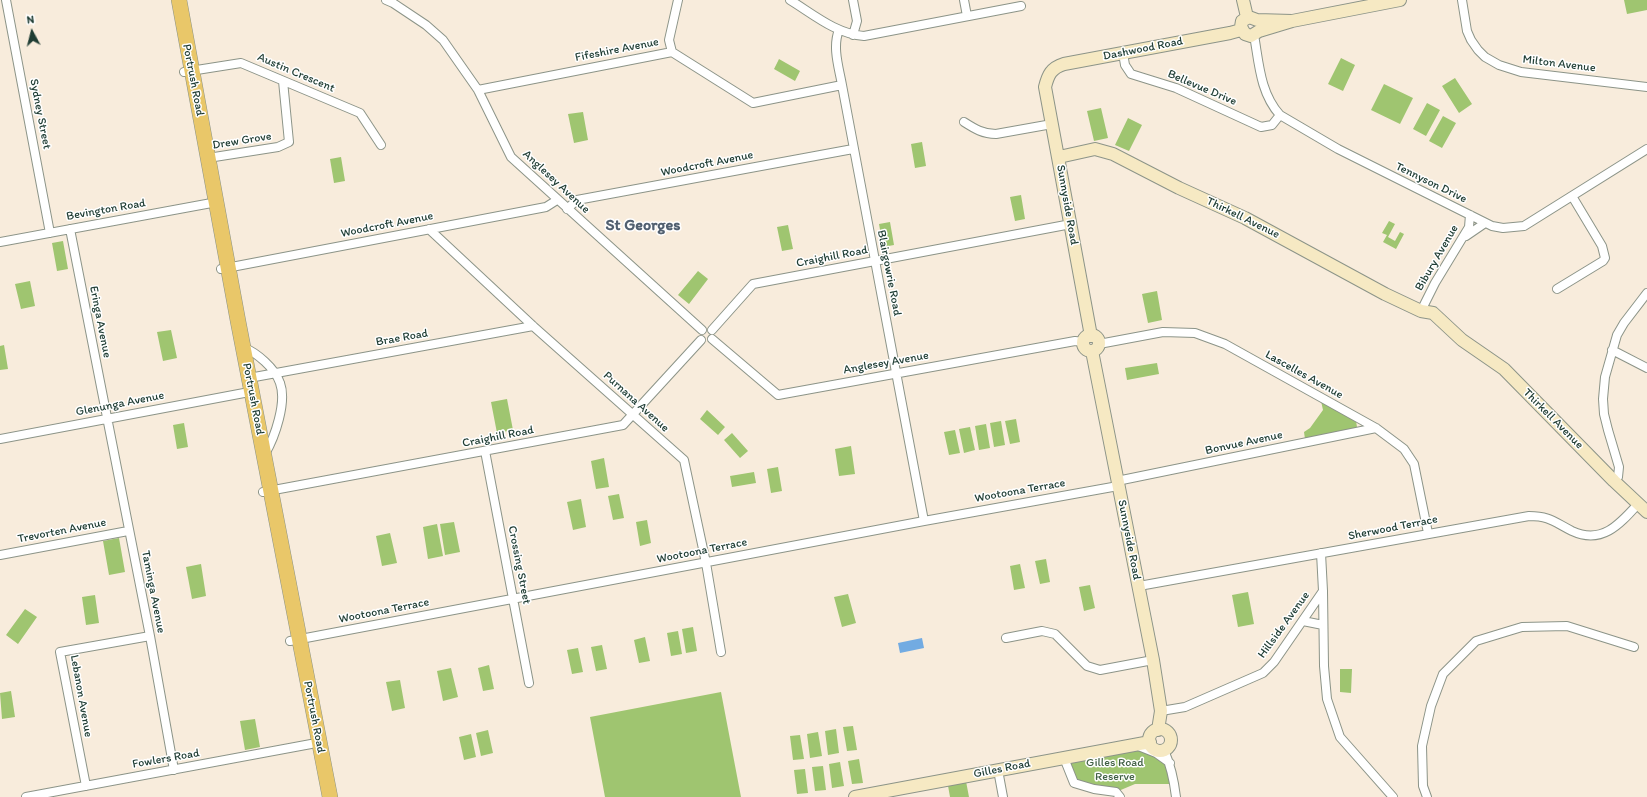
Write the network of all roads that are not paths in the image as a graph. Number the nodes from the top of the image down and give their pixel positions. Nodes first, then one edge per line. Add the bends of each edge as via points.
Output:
1 (6, 0) edge
2 (170, 0) edge
3 (179, 0) edge
4 (678, 0) edge
5 (790, 0) edge
6 (853, 0) edge
7 (964, 0) edge
8 (1243, 0) edge
9 (1400, 0) edge
10 (1462, 0) edge
11 (391, 1) edge
12 (1364, 3) edge
13 (1021, 6) dead end
14 (967, 16) junction
15 (1254, 26) junction
16 (839, 30) junction
17 (853, 35) junction
18 (672, 52) junction
19 (1123, 53) junction
20 (187, 72) junction
21 (1048, 75) joint
22 (283, 81) junction
23 (842, 86) junction
24 (1647, 87) edge
25 (478, 90) junction
26 (1280, 115) junction
27 (964, 122) dead end
28 (1052, 124) junction
29 (381, 145) dead end
30 (853, 149) junction
31 (1647, 149) edge
32 (1059, 156) junction
33 (208, 158) junction
34 (1572, 196) junction
35 (557, 200) junction
36 (213, 203) junction
37 (567, 209) junction
38 (1470, 216) junction
39 (1485, 223) junction
40 (1071, 224) junction
41 (70, 229) junction
42 (429, 229) junction
43 (50, 233) junction
44 (1461, 240) junction
45 (0, 242) edge
46 (874, 261) junction
47 (224, 268) junction
48 (1557, 289) dead end
49 (1647, 293) edge
50 (1421, 311) junction
51 (533, 326) junction
52 (702, 330) junction
53 (712, 330) junction
54 (712, 339) junction
55 (701, 340) junction
56 (1091, 343) junction
57 (243, 347) junction
58 (1612, 350) junction
59 (1647, 368) edge
60 (275, 374) junction
61 (896, 374) junction
62 (249, 378) junction
63 (244, 393) junction
64 (633, 415) junction
65 (106, 419) junction
66 (1376, 428) junction
67 (0, 439) edge
68 (485, 451) junction
69 (264, 456) junction
70 (1614, 481) junction
71 (1118, 484) junction
72 (267, 492) junction
73 (1643, 508) edge
74 (924, 521) junction
75 (128, 531) junction
76 (1428, 534) junction
77 (1321, 553) junction
78 (0, 555) edge
79 (706, 563) junction
80 (1139, 586) junction
81 (1323, 591) junction
82 (513, 600) junction
83 (1303, 621) junction
84 (1323, 625) junction
85 (150, 636) junction
86 (1006, 638) dead end
87 (295, 640) junction
88 (1634, 647) dead end
89 (721, 652) dead end
90 (1153, 660) junction
91 (529, 683) dead end
92 (1161, 711) junction
93 (1158, 730) junction
94 (1150, 742) junction
95 (311, 744) junction
96 (1135, 744) junction
97 (1164, 750) junction
98 (1064, 758) junction
99 (1170, 764) junction
100 (174, 770) junction
101 (998, 770) junction
102 (86, 786) junction
103 (26, 797) edge
104 (321, 797) edge
105 (330, 797) edge
106 (855, 797) edge
107 (1003, 797) edge
108 (1120, 797) edge
109 (1176, 797) edge
110 (1393, 797) edge
111 (1427, 797) edge

1 - 43 street, Sydney Street
2 - 20 highway, Portrush Road
3 - 20 highway, Portrush Road
4 - 18 street via 669,40
5 - 16 street
6 - 17 street via 857,21
7 - 14 street
8 - 15 street
9 - 12 street
10 - 24 street, Milton Avenue via 1467,31 1472,40 1482,53 1499,65 1521,72
11 - 25 street, Anglesey Avenue via 443,40
12 - 15 street via 1292,21
13 - 14 street
14 - 17 street via 864,36
15 - 19 street, Dashwood Road via 1245,34 1241,30
15 - 26 street, Tennyson Drive via 1256,56 1262,83
16 - 17 street
16 - 23 street, Blairgowrie Road via 836,46
18 - 23 street, Fifeshire Avenue via 753,103
18 - 25 street, Fifeshire Avenue
19 - 21 street, Dashwood Road via 1057,66
19 - 26 street, Bellevue Drive via 1125,65 1131,74 1176,88 1262,127 1272,125
20 - 22 street, Austin Crescent via 241,63
20 - 33 highway, Portrush Road
20 - 36 highway, Portrush Road
21 - 28 street, Sunnyside Road via 1045,87
22 - 29 street, Austin Crescent via 360,114
22 - 33 street, Drew Grove via 290,142 278,147
23 - 30 street, Blairgowrie Road
25 - 35 street, Anglesey Avenue via 511,157
26 - 38 street, Tennyson Drive via 1338,149
27 - 28 street via 975,130 987,134
28 - 32 street, Sunnyside Road
30 - 37 street, Woodcroft Avenue via 577,200
30 - 46 street, Blairgowrie Road
31 - 34 street, Tennyson Drive
32 - 40 street, Sunnyside Road
32 - 50 street, Thirkell Avenue via 1095,149 1113,154 1245,218
33 - 36 highway, Portrush Road
34 - 39 street, Tennyson Drive via 1524,226 1502,228
34 - 48 street via 1602,246 1605,258
35 - 37 street, Anglesey Avenue
35 - 42 street, Woodcroft Avenue via 546,207
36 - 41 street, Bevington Road
36 - 47 highway, Portrush Road
37 - 52 street, Anglesey Avenue
38 - 39 street, Tennyson Drive
38 - 44 street, Bibury Avenue via 1469,227
39 - 44 street
40 - 46 street, Craighill Road
40 - 56 street, Sunnyside Road
41 - 43 street, Bevington Road
41 - 65 street, Eringa Avenue
42 - 47 street, Woodcroft Avenue
42 - 51 street, Purnana Avenue
43 - 45 street, Bevington Road
44 - 50 street, Bibury Avenue
46 - 53 street, Craighill Road via 753,284
46 - 61 street, Blairgowrie Road
47 - 57 highway, Portrush Road
47 - 63 highway, Portrush Road
49 - 58 street via 1624,323
50 - 70 street, Thirkell Avenue via 1436,325 1504,370
51 - 60 street, Brae Road
51 - 64 street, Purnana Avenue
52 - 53 street
52 - 55 street
53 - 54 street
54 - 55 street via 707,342
54 - 61 street, Anglesey Avenue via 778,395
55 - 64 street, Craighill Road
56 - 61 street, Anglesey Avenue via 1075,341
56 - 66 street, Lascelles Avenue via 1163,332 1195,333 1225,344
56 - 71 street, Sunnyside Road
57 - 60 street via 252,351
57 - 62 highway, Portrush Road
58 - 59 street
58 - 70 street via 1605,377 1603,399 1608,430 1620,467 1618,477
60 - 62 street, Brae Road
60 - 69 street via 280,383 281,403 273,439
61 - 74 street, Blairgowrie Road
62 - 69 highway, Portrush Road
63 - 65 street, Glenunga Avenue
63 - 72 highway, Portrush Road
64 - 68 street, Craighill Road via 623,425
64 - 79 street, Purnana Avenue via 684,460
65 - 67 street, Glenunga Avenue
65 - 75 street, Taminga Avenue
66 - 71 street, Bonvue Avenue
66 - 76 street, Lascelles Avenue via 1404,449 1414,464
68 - 72 street, Craighill Road
68 - 82 street, Crossing Street
69 - 72 highway, Portrush Road
70 - 73 street, Thirkell Avenue
71 - 74 street, Wootoona Terrace
71 - 80 street, Sunnyside Road
72 - 87 highway, Portrush Road
73 - 76 street, Sherwood Terrace via 1620,525 1604,534 1596,535 1573,532 1552,519 1540,516
74 - 79 street, Wootoona Terrace
75 - 78 street, Trevorten Avenue
75 - 85 street, Taminga Avenue
76 - 77 street, Sherwood Terrace
77 - 80 street, Sherwood Terrace
77 - 81 street, Hillside Avenue
79 - 82 street, Wootoona Terrace
79 - 89 street, Purnana Avenue
80 - 90 street, Sunnyside Road
81 - 83 street, Hillside Avenue
81 - 84 street
82 - 87 street, Wootoona Terrace
82 - 91 street, Crossing Street
83 - 84 street
83 - 92 street, Hillside Avenue via 1274,662 1263,673 1185,707
84 - 110 street via 1327,699 1340,737
85 - 100 street, Taminga Avenue
85 - 102 street, Lebanon Avenue via 60,652
86 - 90 street via 1042,631 1055,634 1087,666 1100,670
87 - 95 highway, Portrush Road
87 - 105 highway, Portrush Road
88 - 111 street via 1567,626 1522,627 1476,641 1443,674 1431,706 1422,746 1423,786
90 - 92 street, Sunnyside Road
92 - 93 street, Sunnyside Road
93 - 94 street via 1151,735
93 - 97 street via 1165,730 1171,737 1169,746
94 - 96 street, Gilles Road
94 - 97 street via 1155,750
95 - 100 street, Fowlers Road
95 - 104 highway, Portrush Road
96 - 98 street, Gilles Road
96 - 99 street via 1156,753
97 - 99 street
98 - 101 street, Gilles Road
98 - 108 street via 1074,783 1116,792
99 - 109 street
100 - 102 street, Fowlers Road
101 - 106 street, Gilles Road
101 - 107 street
102 - 103 street, Fowlers Road

